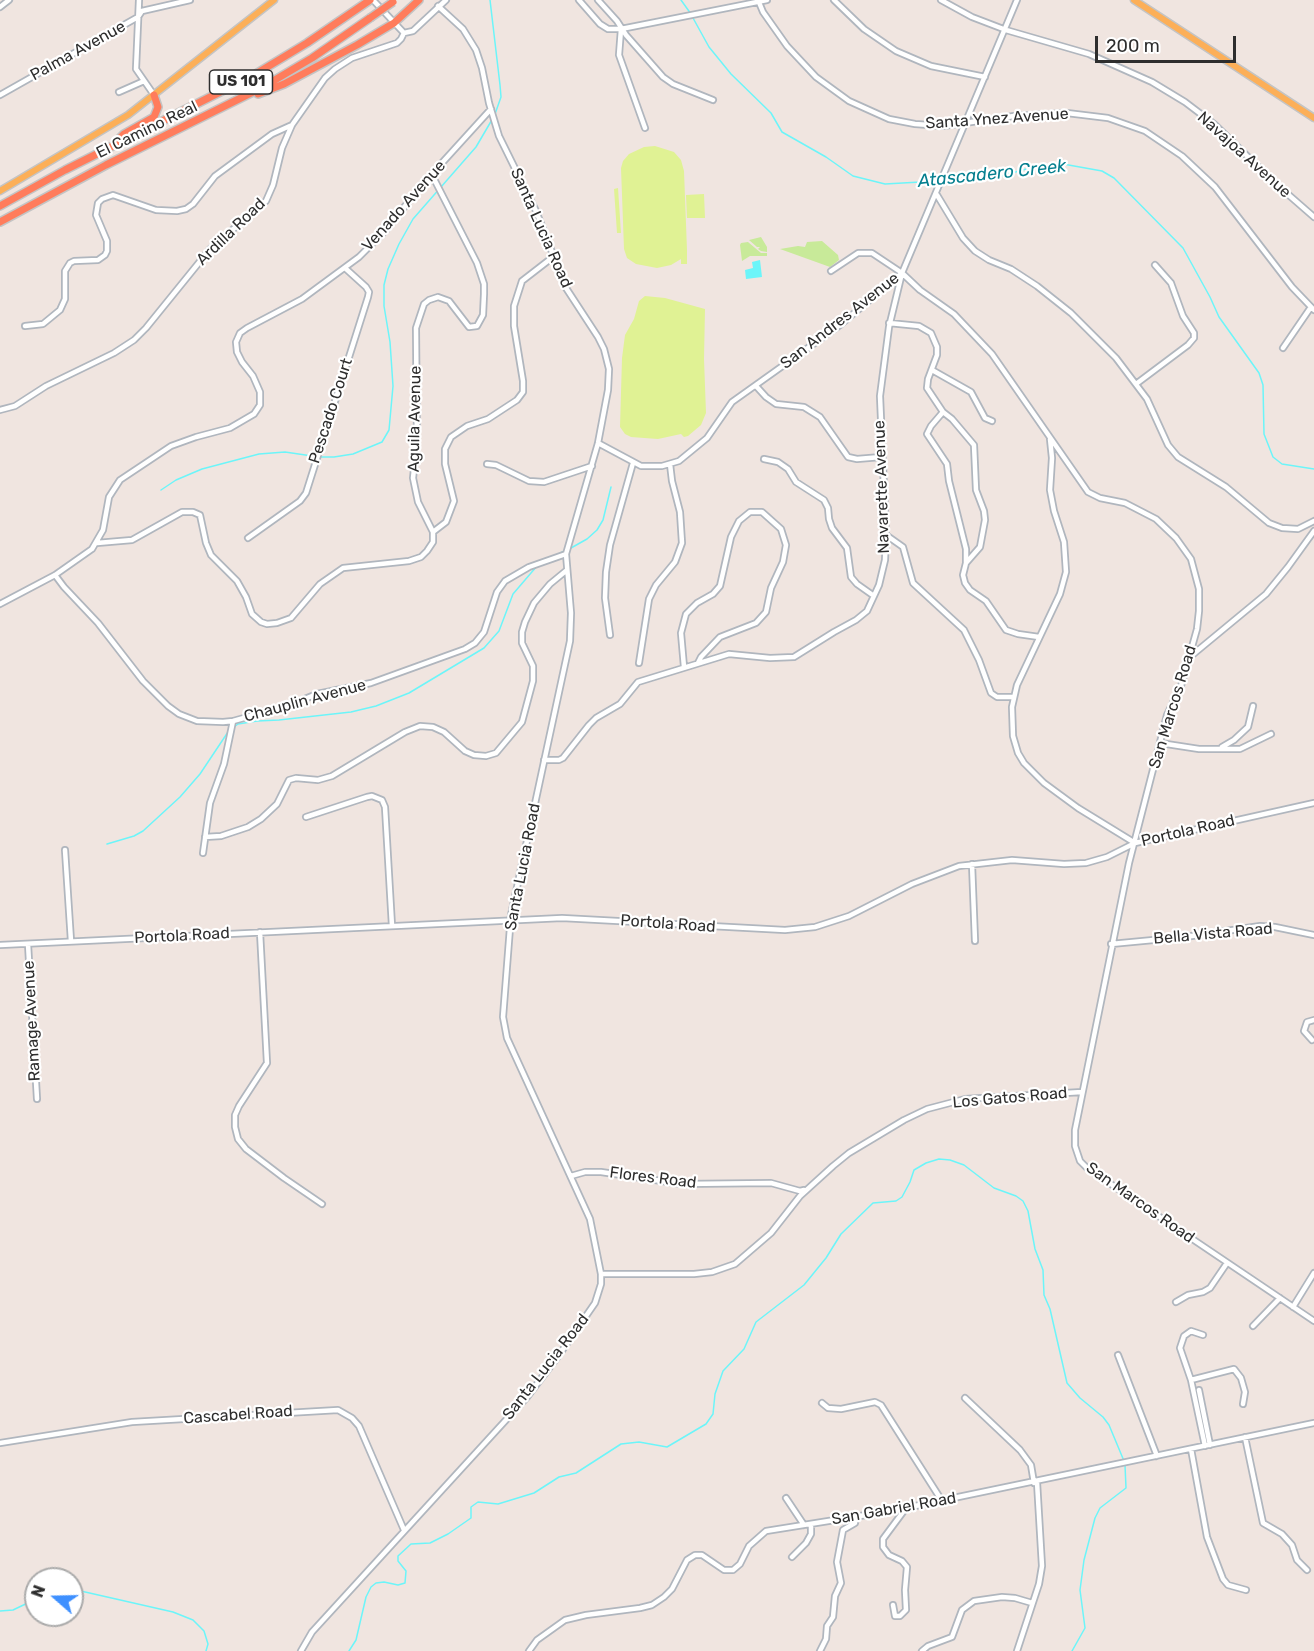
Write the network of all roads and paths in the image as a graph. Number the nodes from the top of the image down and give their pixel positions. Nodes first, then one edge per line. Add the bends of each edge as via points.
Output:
1 (9, 0) edge
2 (139, 0) edge
3 (190, 0) edge
4 (274, 0) edge
5 (372, 0) edge
6 (419, 0) edge
7 (446, 0) edge
8 (579, 0) edge
9 (598, 0) edge
10 (767, 0) edge
11 (834, 0) edge
12 (941, 0) edge
13 (1017, 0) edge
14 (1134, 0) edge
15 (394, 1) edge
16 (758, 1) edge
17 (438, 6) junction
18 (0, 7) edge
19 (138, 17) junction
20 (394, 23) junction
21 (621, 29) junction
22 (1006, 30) junction
23 (404, 33) junction
24 (985, 77) junction
25 (144, 81) junction
26 (118, 92) dead end
27 (0, 95) edge
28 (154, 95) junction
29 (713, 100) dead end
30 (233, 103) junction
31 (491, 109) junction
32 (1314, 118) edge
33 (967, 122) junction
34 (292, 125) junction
35 (645, 128) dead end
36 (114, 145) junction
37 (432, 175) junction
38 (0, 190) edge
39 (936, 194) junction
40 (0, 206) edge
41 (1314, 217) edge
42 (0, 222) edge
43 (553, 257) junction
44 (1155, 265) dead end
45 (345, 268) junction
46 (831, 271) dead end
47 (902, 273) junction
48 (1313, 309) edge
49 (889, 323) junction
50 (26, 326) dead end
51 (1283, 348) dead end
52 (932, 370) junction
53 (1137, 384) junction
54 (756, 386) junction
55 (0, 410) edge
56 (943, 412) junction
57 (992, 421) dead end
58 (1050, 438) junction
59 (598, 443) junction
60 (881, 457) junction
61 (764, 459) dead end
62 (633, 463) junction
63 (487, 464) dead end
64 (670, 464) junction
65 (592, 466) junction
66 (1314, 521) edge
67 (1314, 531) edge
68 (433, 532) junction
69 (886, 535) junction
70 (248, 538) dead end
71 (97, 543) junction
72 (566, 554) junction
73 (966, 563) junction
74 (567, 570) junction
75 (55, 575) junction
76 (874, 596) junction
77 (0, 604) edge
78 (610, 635) dead end
79 (1039, 637) junction
80 (1191, 656) junction
81 (639, 663) dead end
82 (698, 663) junction
83 (684, 667) junction
84 (1014, 697) junction
85 (1253, 706) dead end
86 (233, 721) junction
87 (1271, 734) dead end
88 (1160, 743) junction
89 (1219, 749) junction
90 (544, 760) junction
91 (1314, 803) edge
92 (306, 817) dead end
93 (205, 837) junction
94 (1135, 843) junction
95 (65, 850) dead end
96 (203, 853) dead end
97 (972, 864) junction
98 (510, 920) junction
99 (392, 926) junction
100 (260, 932) junction
101 (1314, 935) edge
102 (71, 941) junction
103 (975, 941) dead end
104 (28, 944) junction
105 (1112, 944) junction
106 (0, 945) edge
107 (1314, 1020) edge
108 (1312, 1040) dead end
109 (1082, 1092) junction
110 (37, 1099) dead end
111 (571, 1176) junction
112 (806, 1189) junction
113 (322, 1204) dead end
114 (1227, 1263) junction
115 (1314, 1273) edge
116 (601, 1274) junction
117 (1280, 1298) junction
118 (1176, 1302) dead end
119 (1293, 1307) junction
120 (1314, 1321) edge
121 (1253, 1326) dead end
122 (1203, 1335) dead end
123 (1118, 1355) dead end
124 (1191, 1380) junction
125 (1199, 1390) dead end
126 (965, 1398) dead end
127 (822, 1403) dead end
128 (1243, 1404) dead end
129 (1314, 1423) edge
130 (1245, 1437) junction
131 (0, 1443) edge
132 (1208, 1446) junction
133 (1191, 1449) junction
134 (1157, 1456) junction
135 (1035, 1482) junction
136 (786, 1498) dead end
137 (942, 1501) junction
138 (906, 1508) junction
139 (856, 1517) junction
140 (811, 1524) junction
141 (804, 1525) junction
142 (404, 1530) junction
143 (792, 1557) dead end
144 (1307, 1570) dead end
145 (1246, 1590) dead end
146 (1032, 1603) junction
147 (893, 1605) dead end
148 (302, 1651) edge
149 (529, 1651) edge
150 (820, 1651) edge
151 (922, 1651) edge
152 (1017, 1651) edge

1 - 18 street
2 - 19 street
3 - 19 street, Palma Avenue via 148,9
4 - 28 main road, El Camino Real
5 - 20 street
5 - 36 highway, El Camino Real / US 101 via 254,75
6 - 20 highway
7 - 17 street, Ardilla Road
8 - 21 street via 600,24 608,29
9 - 21 street
10 - 16 street
11 - 24 street via 864,29 896,51 932,66
12 - 22 street, Navajoa Avenue
13 - 22 street, San Andres Avenue
14 - 32 main road
15 - 30 highway, El Camino Real / US 101, bridge via 303,63
16 - 21 street
16 - 33 street, Santa Ynez Avenue via 801,62 849,100 902,123 944,126
17 - 23 street, Ardilla Road via 413,31
17 - 31 street, Santa Lucia Road via 463,29 476,50
19 - 25 street via 136,65
19 - 27 street, Palma Avenue
20 - 23 street
20 - 30 highway via 284,84
21 - 29 street via 673,84
21 - 35 street via 619,55
22 - 24 street, San Andres Avenue
22 - 41 street, Navajoa Avenue via 1089,54 1152,82 1185,102
23 - 34 street, Ardilla Road via 397,43 352,58 335,69
24 - 33 street, San Andres Avenue
25 - 26 street
25 - 28 street
28 - 36 highway via 158,107 154,117 124,134
28 - 38 main road, El Camino Real via 108,129
30 - 42 highway, El Camino Real / US 101
31 - 37 street, Venado Avenue
31 - 43 street, Santa Lucia Road
33 - 39 street, San Andres Avenue
33 - 48 street, Santa Ynez Avenue via 1067,113 1108,118 1145,131 1182,156 1215,188
34 - 50 street via 272,134 215,177 186,209 156,210 112,195 102,199 96,215 107,251 98,260 70,263 65,271 65,299 60,310 43,324
34 - 55 street, Ardilla Road via 266,201 210,249 140,334 122,349 46,386 15,406
36 - 40 highway, El Camino Real / US 101
37 - 45 street, Venado Avenue via 386,230
37 - 68 street, Aguila Avenue via 484,284 483,315 477,326 469,327 449,302 438,297 426,302 415,335 417,443 413,478 418,502
39 - 47 street, San Andres Avenue
39 - 53 street via 970,247 1011,269 1071,313
43 - 59 street, Santa Lucia Road via 566,288 606,356 609,382
43 - 68 street via 522,282 514,306 523,392 488,419 451,437 445,464 454,501 446,522
44 - 53 street via 1171,283 1194,338
45 - 70 street, Pescado Court via 369,292 306,493
45 - 71 street, Venado Avenue via 302,299 243,331 236,342 237,352 259,388 261,401 257,411 230,428 171,446 120,480 109,497
46 - 47 street, San Marcos Road via 866,252
47 - 49 street, Navarette Avenue
47 - 54 street, San Andres Avenue via 840,325
47 - 58 street, San Marcos Road via 980,339
48 - 51 street
49 - 52 street via 919,326 931,333 937,347
49 - 60 street, Navarette Avenue via 880,396
52 - 56 street via 927,388
52 - 57 street via 971,393
53 - 66 street via 1178,457 1226,487 1269,523 1298,529
54 - 60 street via 776,404 804,406 820,417 848,457
54 - 64 street, San Andres Avenue via 732,402 697,448
56 - 73 street via 927,434 948,464
56 - 73 street via 966,434 975,450 976,490 985,520 978,552
58 - 79 street via 1050,490 1067,564 1060,594
58 - 80 street, San Marcos Road via 1089,492 1149,514 1170,531 1191,559 1199,589 1199,611
59 - 62 street, San Andres Avenue
59 - 65 street, Santa Lucia Road
60 - 69 street, Navarette Avenue
61 - 76 street via 778,462 796,482 824,500 831,528 847,548 851,577
62 - 64 street, San Andres Avenue via 648,467
62 - 78 street via 606,572
63 - 65 street via 529,481 544,482
64 - 81 street via 680,512 681,547 649,599
65 - 72 street, Santa Lucia Road
67 - 80 street via 1266,594
68 - 71 street via 430,547 421,557 343,568 320,584 291,618 273,624 261,622 252,614 237,581 214,559 200,515 182,512 132,540
69 - 76 street, Navarette Avenue via 883,570
69 - 84 street via 903,547 913,583 964,630 991,693
71 - 75 street
72 - 74 street, Santa Lucia Road
72 - 86 street, Chauplin Avenue via 529,567 505,581 497,592 484,632 465,650 371,683 317,694
73 - 79 street via 965,583 986,601 1003,626 1011,632
74 - 90 street, Santa Lucia Road via 570,641
74 - 93 street via 534,603 525,622 522,644 533,666 533,681 522,722 496,753 474,755 444,732 420,726 332,776 289,780 277,804 261,819 221,836
75 - 77 street
75 - 86 street, Chauplin Avenue via 168,706 196,721
76 - 82 street, Navarette Avenue via 867,611 856,620 794,657 734,653
79 - 84 street
80 - 88 street, San Marcos Road
82 - 83 street, Navarette Avenue
82 - 83 street via 720,637 756,623 766,612 786,545 781,529 762,512 750,512 739,520 730,537 718,589 686,614 681,633
83 - 90 street, Navarette Avenue via 638,682 620,704 589,724 563,758
84 - 94 street via 1013,736 1028,767 1060,796
85 - 89 street via 1248,727
86 - 93 street via 210,803
87 - 89 street via 1240,749
88 - 89 street
88 - 94 street, San Marcos Road
90 - 98 street, Santa Lucia Road
91 - 94 street, Portola Road
92 - 99 street via 367,797 382,800
93 - 96 street
94 - 97 street, Portola Road via 1086,862 1012,860
94 - 105 street, San Marcos Road
95 - 102 street
97 - 98 street, Portola Road via 943,871 849,916 815,927 785,930 586,919
97 - 103 street
98 - 99 street, Portola Road
98 - 111 street, Santa Lucia Road via 503,1011 506,1032
99 - 100 street, Portola Road
100 - 102 street, Portola Road
100 - 113 street via 267,1063 239,1106 235,1127 246,1149
101 - 105 street, Bella Vista Road via 1260,926
102 - 104 street, Portola Road
104 - 106 street, Portola Road
104 - 110 street, Ramage Avenue
105 - 109 street, San Marcos Road
107 - 108 street via 1307,1022 1304,1031
109 - 112 street, Los Gatos Road via 979,1098 939,1105 904,1120 849,1153
109 - 114 street, San Marcos Road via 1074,1138 1080,1161
111 - 112 street, Flores Road via 601,1172 682,1184 771,1183
111 - 116 street, Santa Lucia Road via 590,1219
112 - 116 street, Los Gatos Road via 764,1240 741,1260 721,1270 684,1275
114 - 117 street, San Marcos Road
114 - 118 street via 1210,1288
115 - 119 street
116 - 142 street, Santa Lucia Road via 595,1303 540,1380
117 - 119 street, San Marcos Road
117 - 121 street
119 - 120 street, San Marcos Road
122 - 124 street via 1191,1331 1184,1336 1180,1348
123 - 134 street
124 - 128 street via 1234,1369 1245,1392
124 - 132 street
125 - 132 street
126 - 135 street via 1020,1450 1031,1466
127 - 137 street via 841,1409 875,1402 881,1405
129 - 130 street, San Gabriel Road
130 - 132 street, San Gabriel Road
130 - 144 street via 1263,1523 1282,1534
131 - 142 street, Cascabel Road via 132,1422 338,1410 359,1426
132 - 133 street, San Gabriel Road
133 - 134 street, San Gabriel Road
133 - 145 street via 1207,1537 1222,1579
134 - 135 street, San Gabriel Road
135 - 137 street, San Gabriel Road
135 - 146 street via 1042,1559
136 - 141 street
137 - 138 street, San Gabriel Road
138 - 139 street, San Gabriel Road
138 - 147 street via 883,1539 889,1555 908,1567 906,1610 895,1616
139 - 140 street, San Gabriel Road
139 - 150 street via 855,1523 843,1530 837,1562 841,1583
140 - 141 street, San Gabriel Road
140 - 143 street via 812,1534
141 - 149 street, San Gabriel Road via 766,1531 749,1546 733,1570 724,1570 702,1555 695,1555 687,1560 672,1589 652,1605 565,1620 537,1640
142 - 148 street, Santa Lucia Road via 312,1632
146 - 151 street via 1002,1597 974,1601 962,1610 952,1637
146 - 152 street

